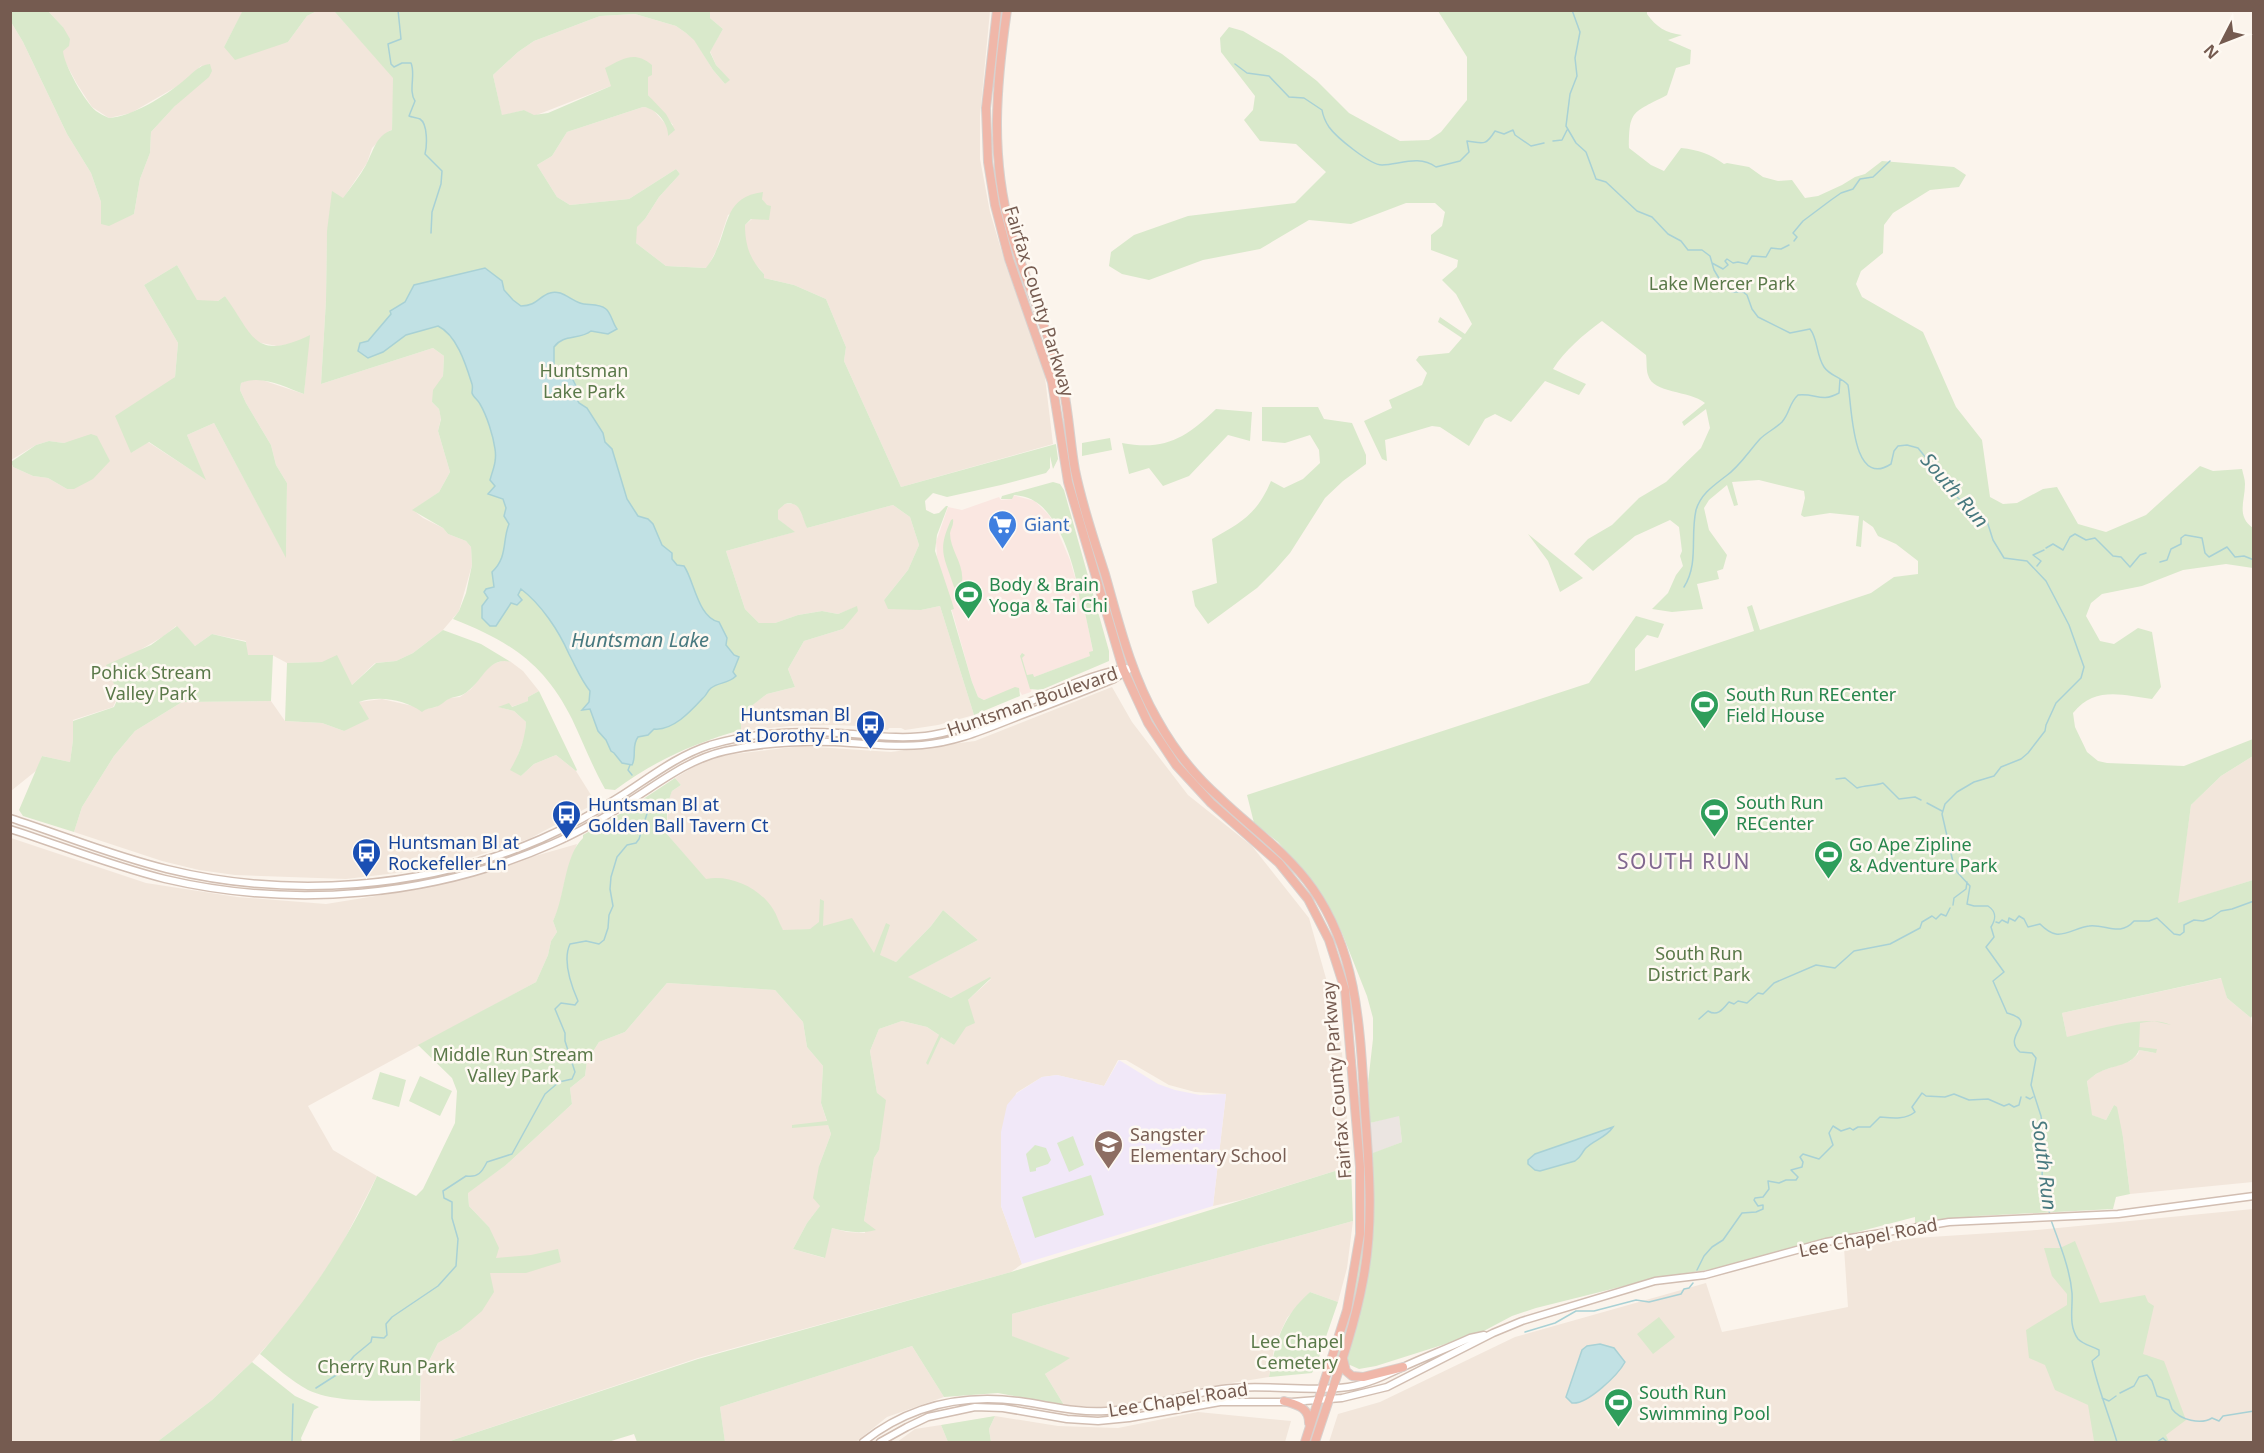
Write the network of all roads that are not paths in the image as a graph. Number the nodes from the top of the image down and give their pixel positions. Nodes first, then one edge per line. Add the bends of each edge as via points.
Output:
1 (997, 10) edge
2 (1007, 10) edge
3 (1133, 667) junction
4 (1124, 670) junction
5 (10, 818) edge
6 (10, 829) edge
7 (2253, 1196) edge
8 (1493, 1333) junction
9 (1343, 1355) junction
10 (1403, 1367) junction
11 (1332, 1389) junction
12 (1322, 1390) junction
13 (1329, 1400) junction
14 (1284, 1401) junction
15 (1318, 1401) junction
16 (1068, 1409) junction
17 (1066, 1419) junction
18 (1309, 1430) junction
19 (863, 1443) edge
20 (880, 1443) edge
21 (1305, 1443) edge
22 (1315, 1443) edge

1 - 4 highway, Fairfax County Parkway via 986,108 995,205 1009,259 1052,382 1068,482
2 - 3 highway, Fairfax County Parkway via 996,117 1004,199 1059,373 1077,481
3 - 4 street, Huntsman Boulevard
3 - 9 highway, Fairfax County Parkway via 1158,722 1191,769 1282,852 1308,882 1332,922 1348,961 1358,1018 1371,1208 1364,1278
4 - 5 street, Huntsman Boulevard via 1089,678 976,723 929,736 794,733 720,743 680,758 595,812 524,846 475,863 375,881 286,885 207,877 141,862
4 - 6 street, Huntsman Boulevard via 1114,679 947,742 905,746 794,742 717,753 679,769 599,820 528,855 478,872 406,886 316,895 206,887 139,872
4 - 12 highway, Fairfax County Parkway via 1153,732 1183,774 1279,863 1303,891 1340,969 1349,1029 1361,1215 1350,1297
7 - 8 street, Lee Chapel Road via 2139,1212 1949,1222 1843,1239 1705,1275 1655,1281
8 - 10 street, Lee Chapel Road via 1470,1338
8 - 13 street, Lee Chapel Road via 1387,1387
9 - 10 highway via 1346,1371 1357,1377
9 - 11 highway, Fairfax County Parkway
10 - 11 street, Lee Chapel Road via 1368,1383
11 - 12 street, Lee Chapel Road
11 - 13 highway, Fairfax County Parkway
12 - 15 highway, Fairfax County Parkway
12 - 16 street, Lee Chapel Road via 1239,1387 1118,1410
13 - 15 street, Lee Chapel Road
13 - 22 highway, Fairfax County Parkway
14 - 15 street, Lee Chapel Road
14 - 17 street, Lee Chapel Road via 1220,1402 1111,1420
14 - 18 highway via 1306,1410
15 - 18 highway, Fairfax County Parkway
16 - 17 street
16 - 19 street, Lee Chapel Road via 1005,1399 954,1400 911,1414
17 - 20 street, Lee Chapel Road via 1003,1408 962,1409 922,1420
18 - 21 highway, Fairfax County Parkway

